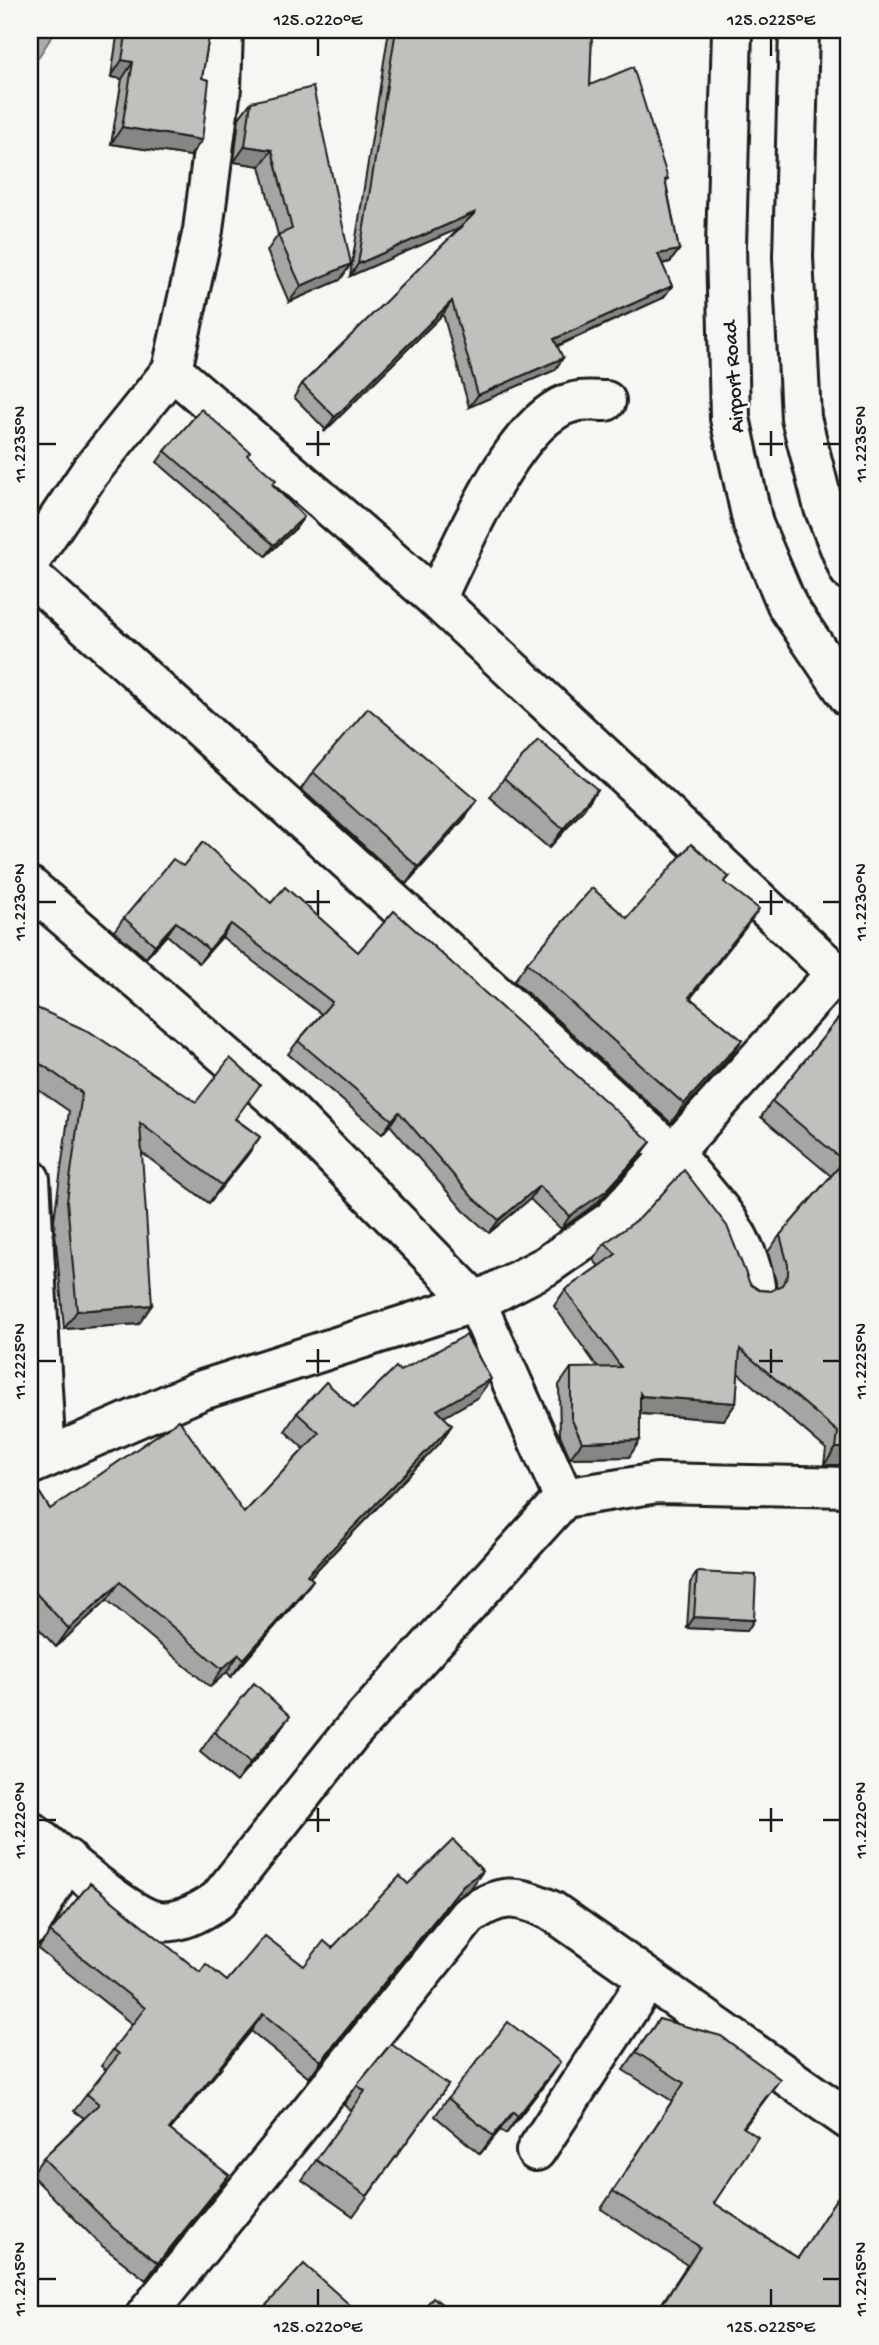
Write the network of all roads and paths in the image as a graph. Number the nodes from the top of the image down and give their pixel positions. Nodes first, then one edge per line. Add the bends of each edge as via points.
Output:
1 (223, 30) edge
2 (732, 30) edge
3 (799, 30) edge
4 (172, 370) junction
5 (606, 401) dead end
6 (30, 561) edge
7 (849, 570) edge
8 (30, 575) edge
9 (436, 599) junction
10 (849, 698) edge
11 (30, 887) edge
12 (843, 979) edge
13 (673, 1154) junction
14 (30, 1179) edge
15 (755, 1286) edge
16 (476, 1302) junction
17 (38, 1462) edge
18 (849, 1488) edge
19 (564, 1498) junction
20 (30, 1831) edge
21 (67, 1859) junction
22 (30, 1926) edge
23 (648, 1979) junction
24 (849, 2120) edge
25 (536, 2151) dead end
26 (146, 2315) edge

1 - 4 street via 221,88 203,230
2 - 10 street, Airport Road via 726,246 730,418 753,524 788,607
3 - 7 street via 793,257 801,418 824,508
4 - 6 street via 90,472
4 - 9 street
5 - 9 street via 573,402 553,412 529,434 501,469
8 - 13 street
9 - 12 street
11 - 16 street via 284,1106
12 - 13 street
13 - 15 street via 738,1234
13 - 16 street via 612,1220 546,1266
14 - 17 street
16 - 17 street via 200,1391
16 - 19 street
18 - 19 street via 657,1483
19 - 21 street via 350,1734 218,1900 199,1913 174,1921 152,1920
20 - 21 street
21 - 22 street
23 - 24 street
23 - 25 street
23 - 26 street via 531,1901 508,1898 488,1902 468,1916

